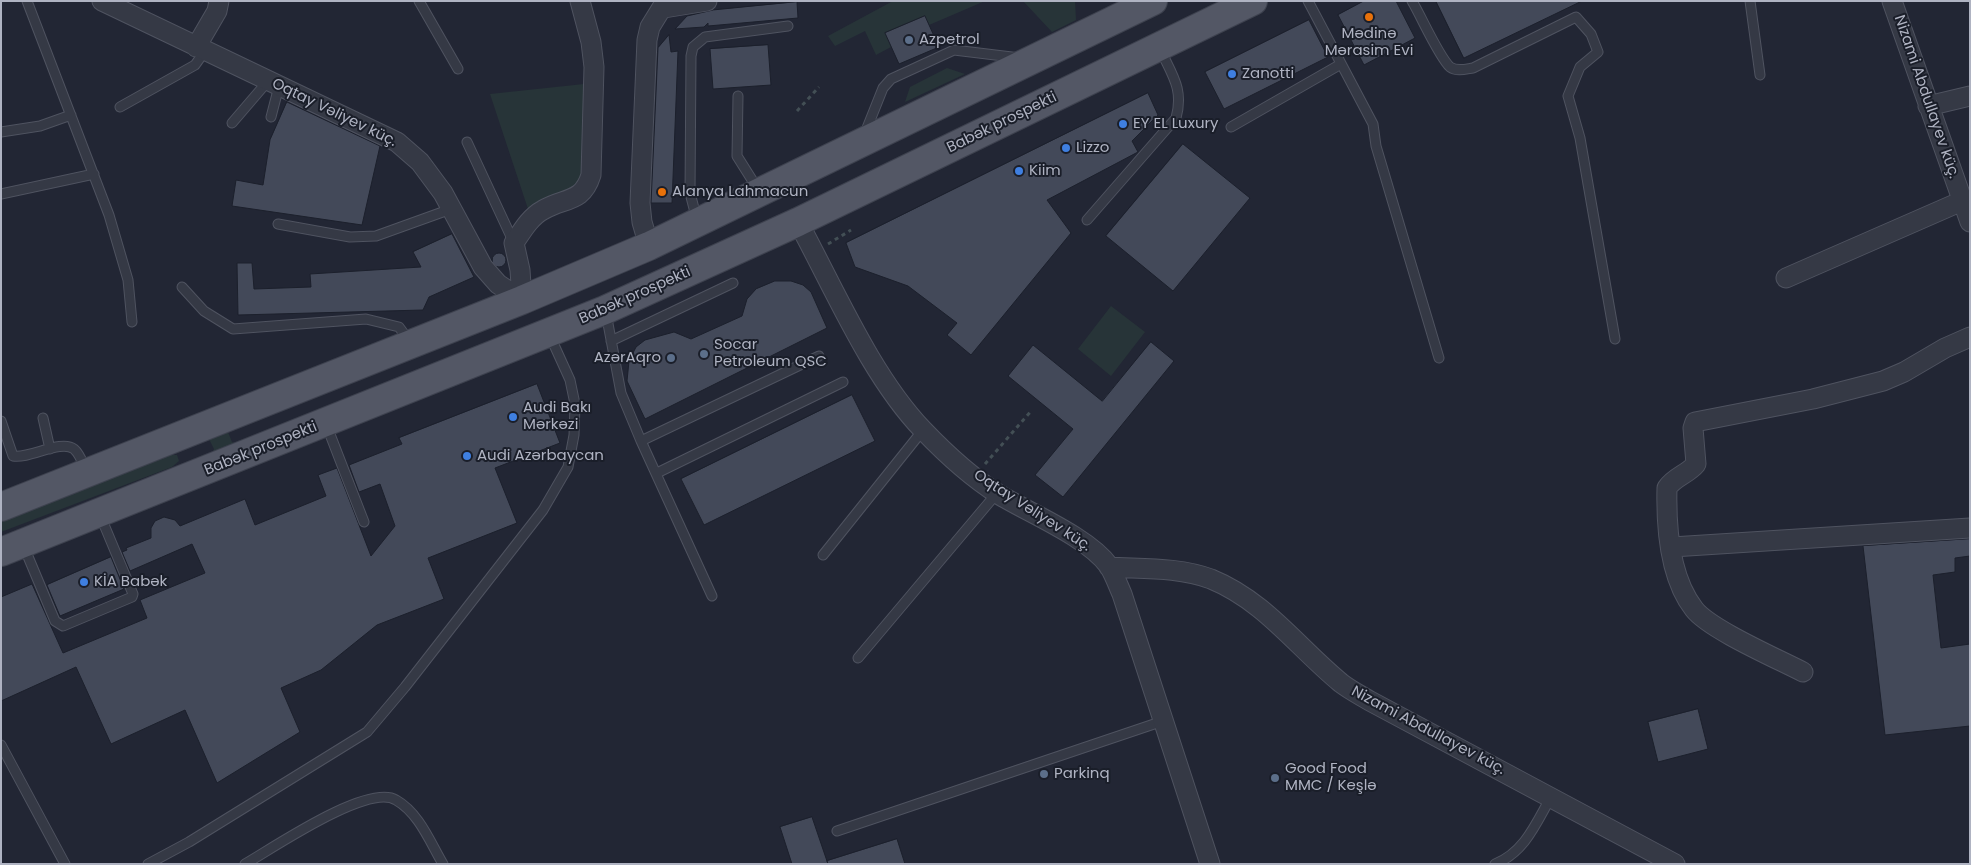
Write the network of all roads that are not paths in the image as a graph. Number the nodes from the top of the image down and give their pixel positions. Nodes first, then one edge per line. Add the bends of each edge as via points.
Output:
1 (27, 1) edge
2 (102, 1) edge
3 (219, 1) edge
4 (419, 1) edge
5 (580, 1) edge
6 (708, 1) edge
7 (1153, 1) edge
8 (1253, 1) edge
9 (1308, 1) edge
10 (1412, 1) edge
11 (1750, 1) edge
12 (1892, 1) edge
13 (665, 4) edge
14 (1130, 8) edge
15 (788, 26) dead end
16 (1159, 47) junction
17 (201, 49) junction
18 (1032, 60) junction
19 (1341, 64) junction
20 (458, 69) dead end
21 (1760, 75) dead end
22 (273, 84) junction
23 (738, 96) dead end
24 (1970, 96) edge
25 (1928, 106) junction
26 (120, 107) dead end
27 (71, 115) junction
28 (270, 117) dead end
29 (232, 123) dead end
30 (1231, 127) dead end
31 (1, 132) edge
32 (467, 142) dead end
33 (861, 144) junction
34 (94, 174) junction
35 (760, 193) junction
36 (1, 194) edge
37 (1962, 201) junction
38 (451, 209) junction
39 (1087, 220) dead end
40 (798, 222) junction
41 (1970, 222) edge
42 (698, 223) junction
43 (278, 224) dead end
44 (514, 243) junction
45 (649, 246) junction
46 (1786, 278) dead end
47 (734, 283) dead end
48 (182, 288) dead end
49 (522, 300) junction
50 (605, 310) junction
51 (132, 322) dead end
52 (550, 334) junction
53 (1970, 337) edge
54 (1615, 339) dead end
55 (611, 341) junction
56 (410, 344) junction
57 (819, 356) dead end
58 (1438, 358) dead end
59 (843, 382) dead end
60 (365, 408) junction
61 (43, 418) dead end
62 (1, 422) edge
63 (326, 423) junction
64 (923, 430) junction
65 (641, 441) junction
66 (50, 449) junction
67 (87, 473) junction
68 (656, 474) junction
69 (997, 493) junction
70 (1, 507) edge
71 (99, 514) junction
72 (364, 522) dead end
73 (1970, 528) edge
74 (8, 545) edge
75 (1672, 547) junction
76 (823, 555) dead end
77 (1109, 567) junction
78 (712, 596) dead end
79 (858, 658) dead end
80 (1803, 672) dead end
81 (1163, 721) junction
82 (1, 745) edge
83 (1551, 797) junction
84 (837, 831) dead end
85 (65, 864) edge
86 (148, 864) edge
87 (245, 864) edge
88 (443, 864) edge
89 (1210, 864) edge
90 (1496, 864) edge
91 (1675, 864) edge

1 - 27 lane
2 - 17 street, Oqtay Vəliyev küç.
3 - 17 street
4 - 20 lane
5 - 44 street via 594,67 587,187 578,196 542,210 524,226
6 - 13 street
7 - 14 main road
8 - 16 main road, Babək prospekti
9 - 19 lane
10 - 54 lane via 1451,68 1460,70 1473,68 1576,17 1591,34 1598,52 1580,67 1568,96 1580,138
11 - 21 lane
12 - 25 street, Nizami Abdullayev küç.
13 - 45 street via 650,27 647,40 640,203
14 - 18 main road
15 - 42 lane via 704,37 693,47 690,193
16 - 39 lane via 1179,90 1176,118
16 - 40 main road, Babək prospekti
17 - 22 street, Oqtay Vəliyev küç.
17 - 26 lane via 196,65
18 - 33 main road
18 - 33 lane via 954,50 891,79 883,88
19 - 30 lane
19 - 58 lane via 1374,124 1376,146
22 - 28 lane
22 - 29 lane
22 - 38 street, Oqtay Vəliyev küç. via 396,142 420,162
23 - 35 lane via 737,156
24 - 25 street
25 - 37 street, Nizami Abdullayev küç.
27 - 31 lane via 40,126
27 - 34 lane
32 - 44 lane
33 - 35 main road
34 - 36 lane
34 - 51 lane via 123,259
35 - 42 main road
37 - 41 street, Nizami Abdullayev küç.
37 - 46 street
38 - 43 lane via 376,236 350,237
38 - 49 street, Oqtay Vəliyev küç. via 483,267 498,284
40 - 50 main road, Babək prospekti
40 - 64 street, Oqtay Vəliyev küç. via 881,374
42 - 45 main road
44 - 49 street
45 - 49 main road
47 - 55 lane
48 - 56 lane via 204,312 233,329 366,319 399,327
49 - 56 main road
50 - 52 main road, Babək prospekti
50 - 55 lane
52 - 60 main road, Babək prospekti
52 - 86 lane via 570,380 575,404 574,435 568,467 543,510 367,732
53 - 75 street via 1883,381 1813,399 1695,422 1696,464 1667,488
55 - 65 lane via 620,393
56 - 60 main road via 338,382 261,413 249,423 248,428 259,438 335,411
56 - 67 main road
57 - 65 lane
59 - 68 lane
60 - 63 main road, Babək prospekti
61 - 66 lane
62 - 66 lane via 13,456
63 - 71 main road, Babək prospekti
63 - 72 lane
64 - 69 street, Oqtay Vəliyev küç.
64 - 76 lane
65 - 68 lane
66 - 67 lane via 69,446 76,450
67 - 70 main road
68 - 78 lane
69 - 77 street, Oqtay Vəliyev küç. via 1076,538 1097,553
69 - 79 lane
70 - 74 main road via 83,482 175,446 188,445 194,455 188,465 179,470
71 - 74 main road, Babək prospekti
71 - 74 lane via 134,594 63,626 54,621
73 - 75 street
75 - 80 street via 1676,576 1694,610 1709,623
77 - 81 street, Oqtay Vəliyev küç. via 1122,594
77 - 83 street, Nizami Abdullayev küç. via 1188,573 1211,579 1248,598 1341,683
81 - 84 lane
81 - 89 street, Oqtay Vəliyev küç.
82 - 85 lane
83 - 90 lane via 1519,849
83 - 91 street, Nizami Abdullayev küç.
87 - 88 lane via 343,807 369,797 395,798 414,814

